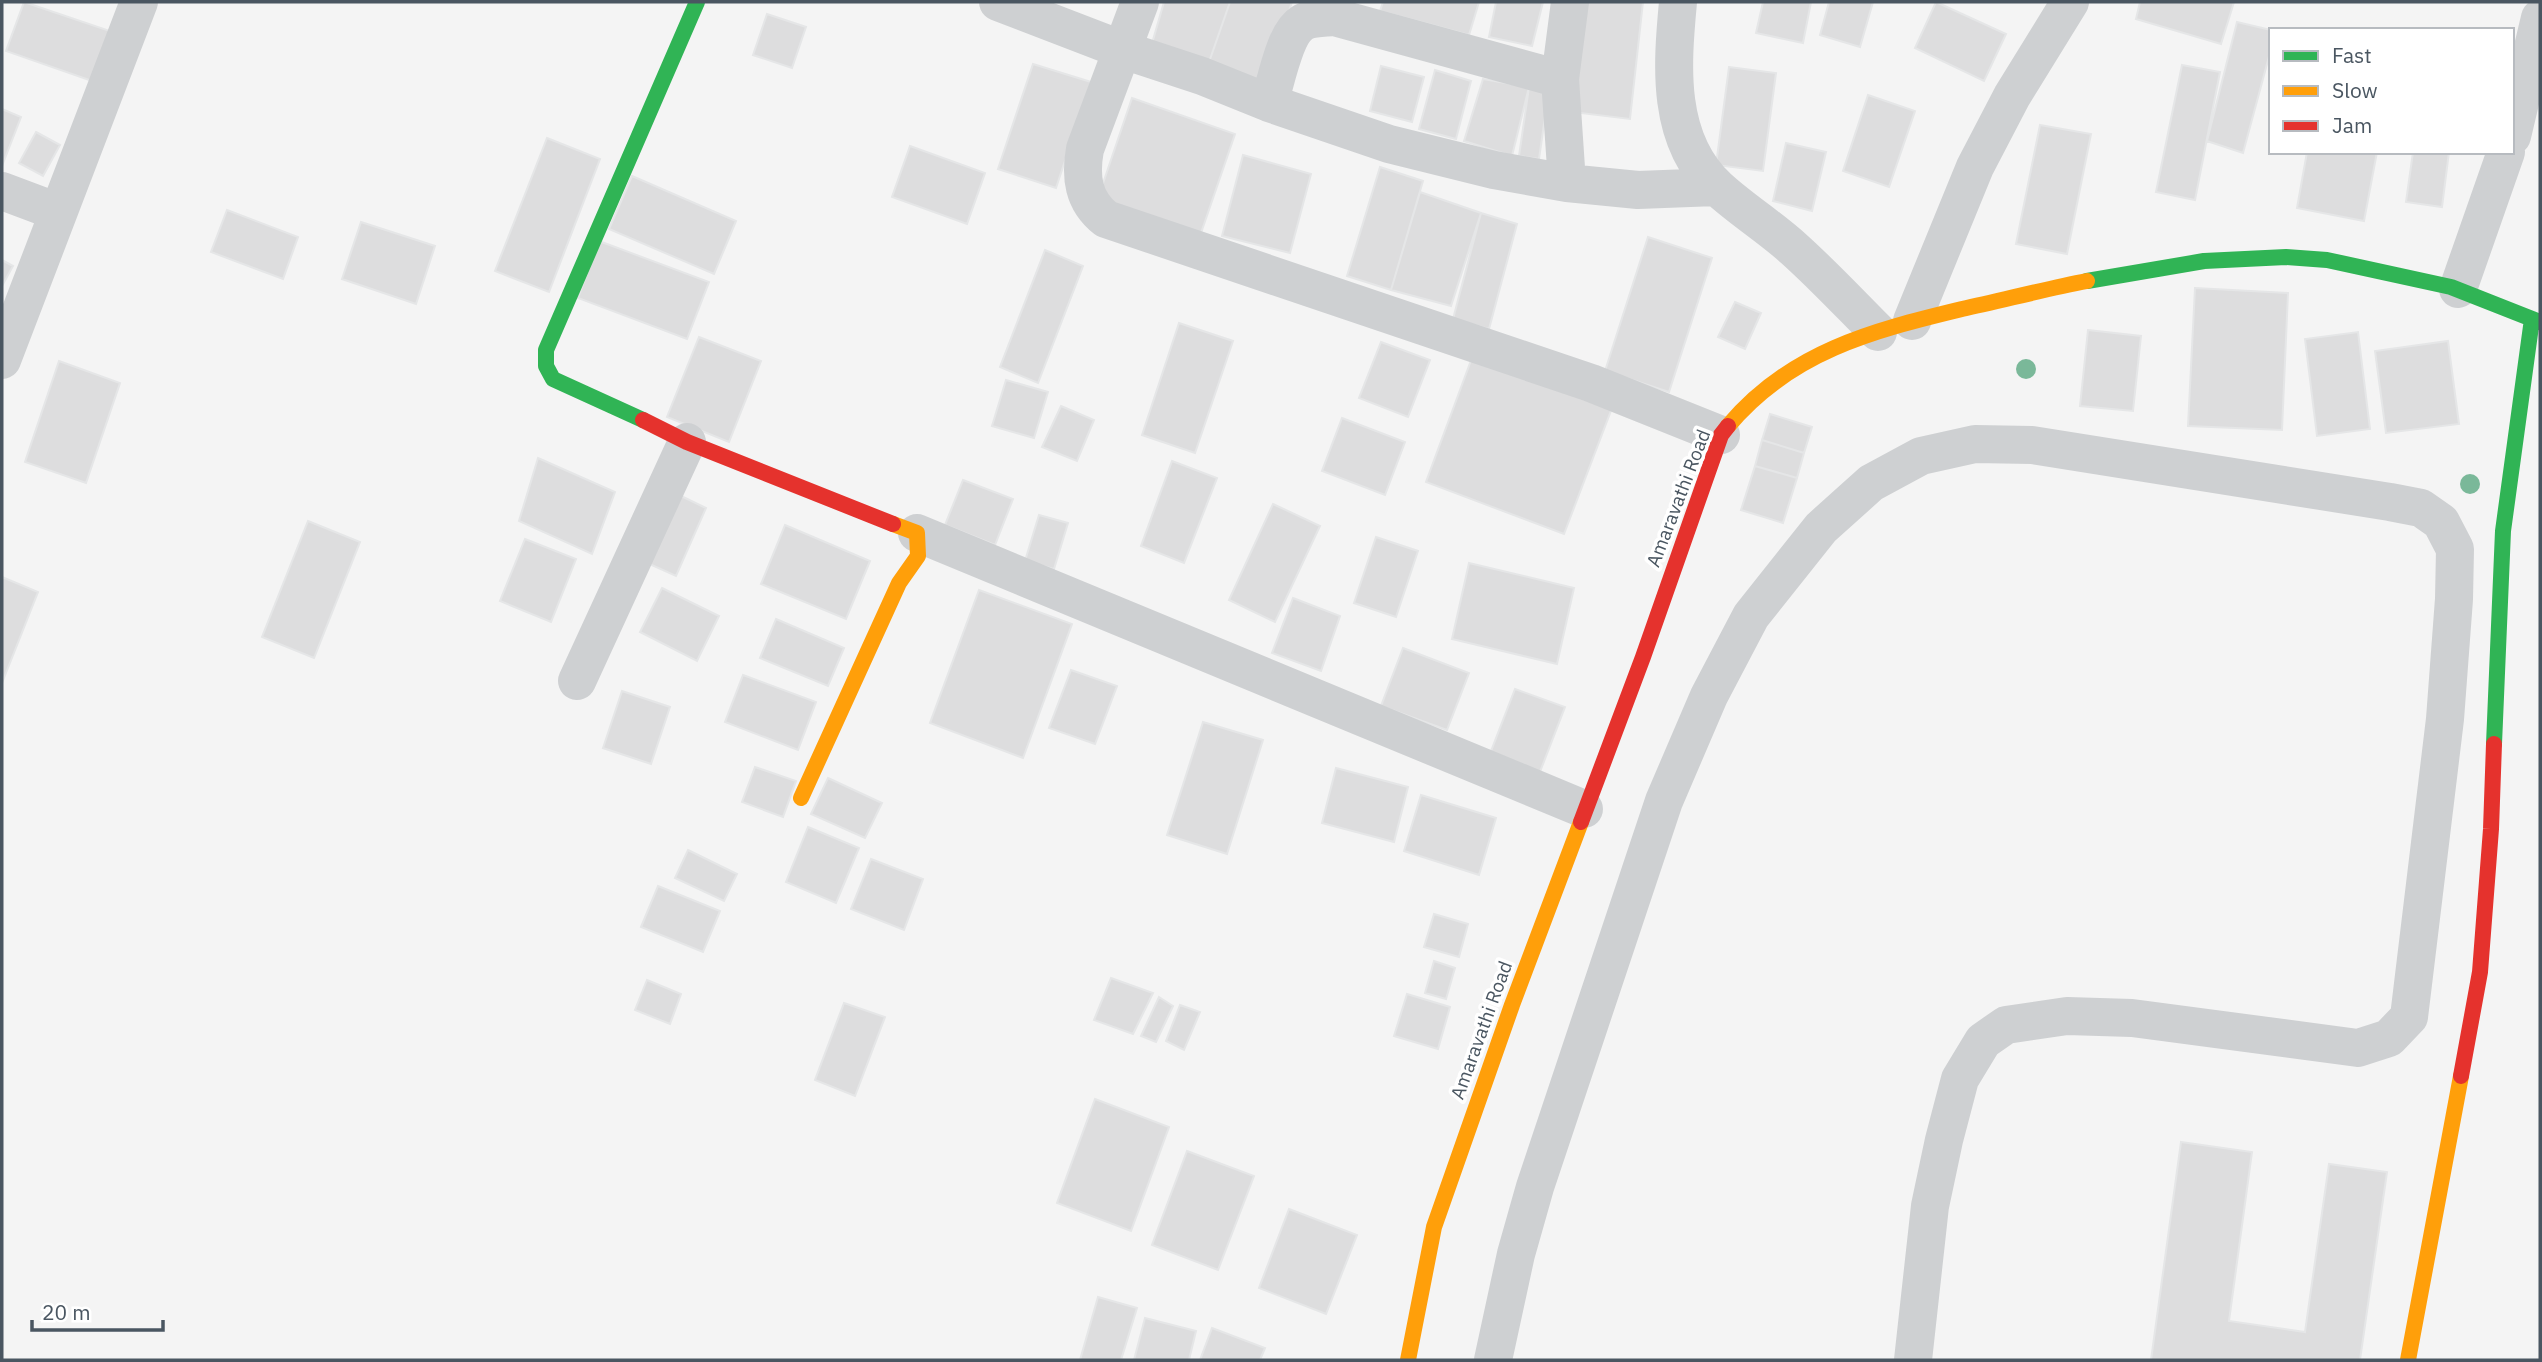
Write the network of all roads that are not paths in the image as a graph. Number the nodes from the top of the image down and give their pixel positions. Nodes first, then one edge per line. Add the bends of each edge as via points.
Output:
1 (139, 2) edge
2 (696, 2) edge
3 (998, 2) edge
4 (1140, 2) edge
5 (1570, 2) edge
6 (1678, 2) edge
7 (2057, 6) edge
8 (2539, 32) edge
9 (1123, 50) junction
10 (1560, 79) junction
11 (1269, 103) junction
12 (2514, 128) edge
13 (2505, 154) edge
14 (1567, 183) junction
15 (1716, 187) junction
16 (2, 191) edge
17 (58, 212) junction
18 (2458, 289) junction
19 (2536, 320) edge
20 (1895, 326) junction
21 (2, 360) edge
22 (1721, 435) junction
23 (687, 442) junction
24 (917, 533) junction
25 (577, 681) dead end
26 (801, 798) dead end
27 (1584, 809) junction
28 (1408, 1360) edge
29 (1493, 1360) edge
30 (1913, 1360) edge
31 (2408, 1360) edge

1 - 17 street
2 - 23 street via 546,350 553,379
3 - 9 street
4 - 9 street
5 - 10 street
6 - 15 street via 1673,53 1680,127 1692,155
7 - 20 street
8 - 12 street
9 - 11 street
9 - 22 street via 1081,169 1085,191 1094,209 1106,219 1591,383
10 - 11 street via 1334,17 1317,18 1301,23 1289,38
10 - 14 street
11 - 14 street via 1389,144
13 - 18 street
14 - 15 street via 1638,190
15 - 20 street
16 - 17 street
17 - 21 street
18 - 19 street, Amaravathi Road
18 - 20 street, Amaravathi Road via 2325,260 2240,257 2184,262 2083,282
19 - 31 street via 2503,531 2491,829 2480,972
20 - 22 street, Amaravathi Road via 1818,354 1772,382 1745,405
22 - 27 street, Amaravathi Road
23 - 24 street
23 - 25 street
24 - 26 street via 918,556 899,583
24 - 27 street
27 - 28 street, Amaravathi Road via 1434,1227
29 - 30 street via 1535,1187 1664,801 1709,695 1751,616 1821,528 1871,483 1921,456 1975,444 2032,445 2421,508 2441,522 2455,549 2445,719 2409,1017 2389,1038 2358,1048 2132,1018 2067,1016 2006,1025 1983,1041 1960,1079 1930,1206

